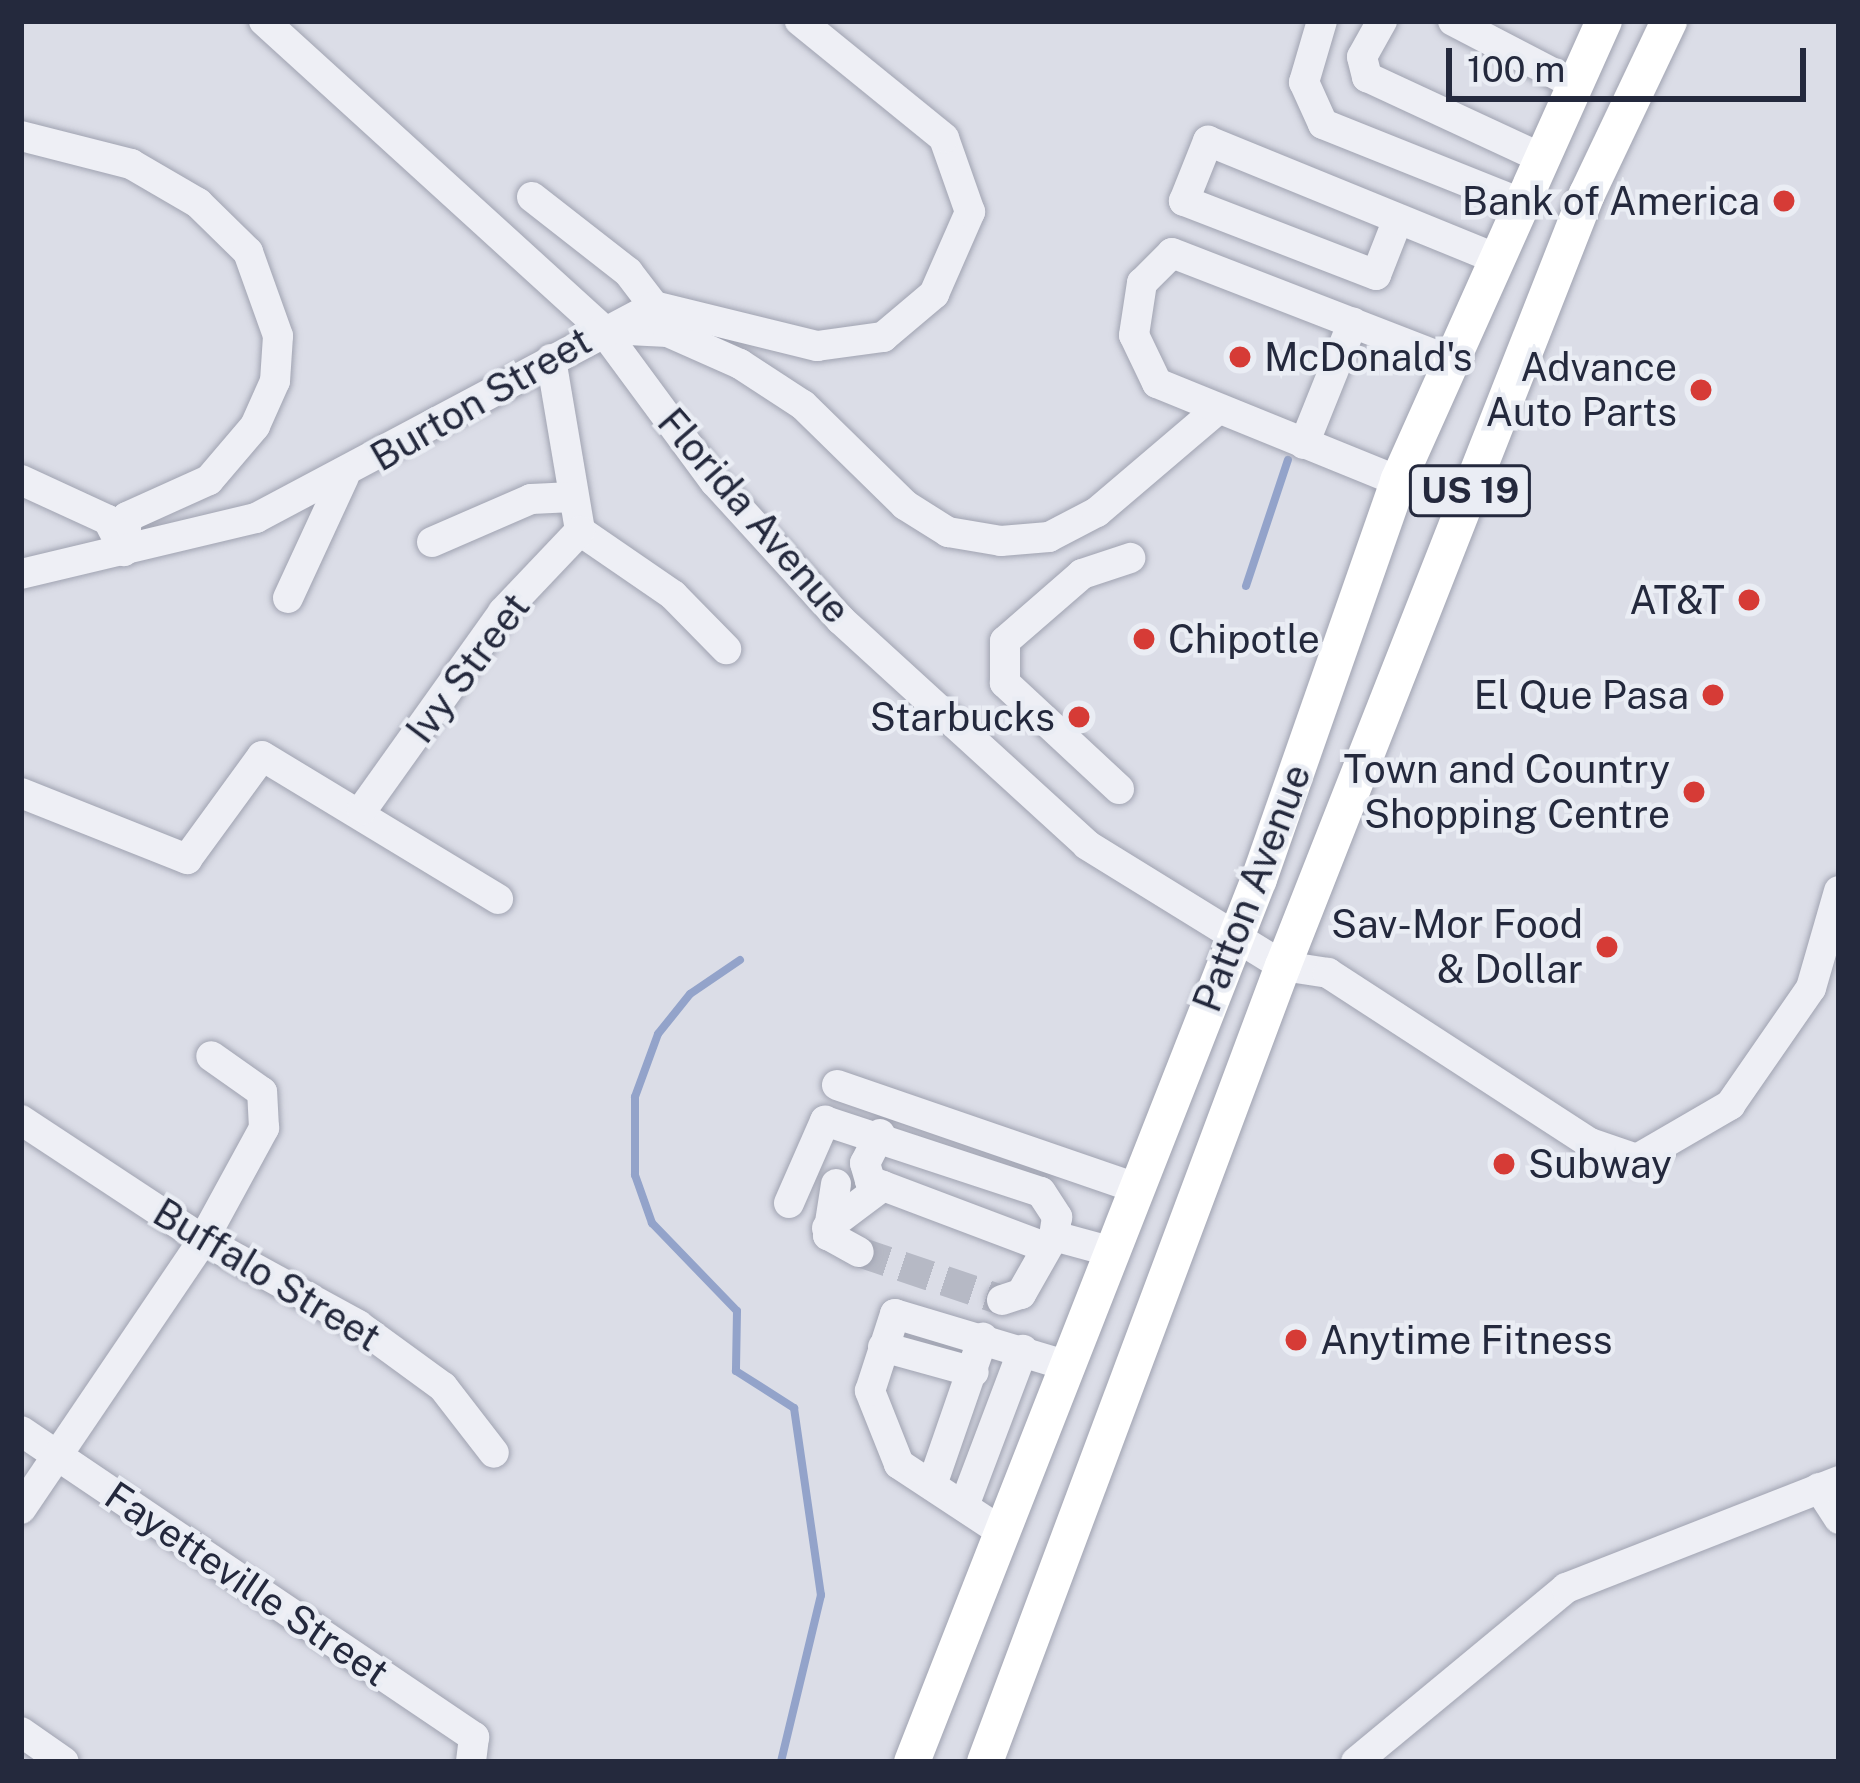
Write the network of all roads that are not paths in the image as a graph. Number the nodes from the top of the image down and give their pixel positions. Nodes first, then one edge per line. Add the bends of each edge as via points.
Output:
1 (264, 21) edge
2 (800, 21) edge
3 (1322, 21) edge
4 (1382, 21) edge
5 (1453, 21) edge
6 (1604, 21) edge
7 (1669, 21) edge
8 (1574, 84) junction
9 (21, 136) edge
10 (1539, 157) junction
11 (532, 196) dead end
12 (1518, 202) junction
13 (1398, 219) junction
14 (1494, 258) junction
15 (654, 305) junction
16 (1353, 322) junction
17 (602, 329) junction
18 (551, 359) junction
19 (1450, 361) junction
20 (1217, 410) junction
21 (1304, 444) junction
22 (344, 477) junction
23 (21, 480) edge
24 (1398, 482) junction
25 (573, 497) junction
26 (580, 531) junction
27 (433, 542) dead end
28 (124, 551) junction
29 (1130, 558) dead end
30 (21, 574) edge
31 (288, 598) dead end
32 (726, 649) dead end
33 (1119, 788) dead end
34 (21, 793) edge
35 (362, 810) junction
36 (1839, 891) edge
37 (498, 899) dead end
38 (1232, 939) junction
39 (1282, 966) junction
40 (211, 1056) dead end
41 (837, 1084) dead end
42 (21, 1120) edge
43 (870, 1131) junction
44 (884, 1186) junction
45 (1134, 1187) junction
46 (789, 1203) dead end
47 (827, 1228) junction
48 (203, 1240) junction
49 (1048, 1241) junction
50 (1109, 1251) junction
51 (859, 1252) tunnel mouth
52 (1002, 1300) dead end
53 (983, 1338) junction
54 (883, 1347) junction
55 (1023, 1350) junction
56 (1065, 1365) junction
57 (974, 1372) junction
58 (21, 1431) edge
59 (494, 1453) dead end
60 (58, 1456) junction
61 (980, 1464) junction
62 (1022, 1473) junction
63 (1829, 1484) edge
64 (932, 1485) junction
65 (964, 1506) junction
66 (21, 1509) edge
67 (1839, 1519) edge
68 (1000, 1530) junction
69 (21, 1732) edge
70 (472, 1749) edge
71 (997, 1756) edge
72 (1367, 1758) edge
73 (64, 1762) edge
74 (912, 1762) edge

1 - 17 street, Florida Avenue
2 - 15 street via 944,138 970,212 934,294 883,337 817,346
3 - 12 street via 1304,82 1323,124
4 - 10 street via 1362,57 1367,76
5 - 8 street
6 - 8 main road, Patton Avenue / US 19
7 - 39 main road, Patton Avenue / US 19 via 1587,194
8 - 10 main road, Patton Avenue / US 19
9 - 28 street via 131,164 198,203 248,252 278,336 275,381 255,426 209,480 127,517
10 - 12 main road, Patton Avenue / US 19
11 - 15 street via 628,272
12 - 14 main road, Patton Avenue / US 19
13 - 13 street via 1208,140 1184,202 1376,275
13 - 14 street
14 - 19 main road, Patton Avenue / US 19
15 - 17 street
16 - 19 street
16 - 20 street via 1172,253 1157,263 1135,306 1141,361 1157,383
16 - 21 street
17 - 18 street, Burton Street
17 - 20 street, Burton Street via 668,332 740,364 803,405 891,493 948,532 1000,541 1049,537 1097,512
17 - 38 street, Florida Avenue via 715,482 841,620 1087,845
18 - 22 street, Burton Street
18 - 25 street
19 - 24 main road, Patton Avenue / US 19
20 - 21 street
21 - 24 street
22 - 28 street, Burton Street via 256,518
22 - 31 street
23 - 28 street via 108,520
24 - 38 main road, Patton Avenue / US 19
25 - 26 street
25 - 27 street via 531,499
26 - 32 street via 673,595
26 - 35 street, Ivy Street via 503,612
28 - 30 street, Burton Street
29 - 33 street via 1082,574 1005,640 1005,682
34 - 35 street via 187,859 262,756
35 - 37 street
36 - 39 street, Florida Avenue via 1811,988 1730,1106 1637,1159 1590,1143 1328,973
38 - 39 street, Florida Avenue
38 - 45 main road, Patton Avenue / US 19
39 - 71 main road, Patton Avenue / US 19
40 - 48 street via 251,1082 267,1105 264,1128
41 - 45 street
42 - 48 street, Buffalo Street
43 - 44 street via 864,1173
43 - 46 street via 825,1121
43 - 47 street via 840,1174
43 - 49 street via 1041,1192 1057,1217
44 - 47 street
44 - 49 street
45 - 50 main road, Patton Avenue / US 19
47 - 51 street
48 - 59 street, Buffalo Street via 358,1325 443,1387
48 - 60 street
49 - 50 street
49 - 52 street via 1021,1294
50 - 56 main road, Patton Avenue / US 19
53 - 54 street via 896,1314
53 - 55 street
53 - 57 street
54 - 57 street
54 - 64 street via 870,1391 899,1464
55 - 56 street
55 - 61 street
56 - 62 main road, Patton Avenue / US 19
57 - 64 street
58 - 60 street, Fayetteville Street
60 - 66 street
60 - 70 street, Fayetteville Street
61 - 62 street
61 - 65 street
62 - 68 main road, Patton Avenue / US 19
63 - 67 street
63 - 72 street via 1566,1588
64 - 65 street
65 - 68 street
68 - 74 main road, Patton Avenue / US 19
69 - 73 street

